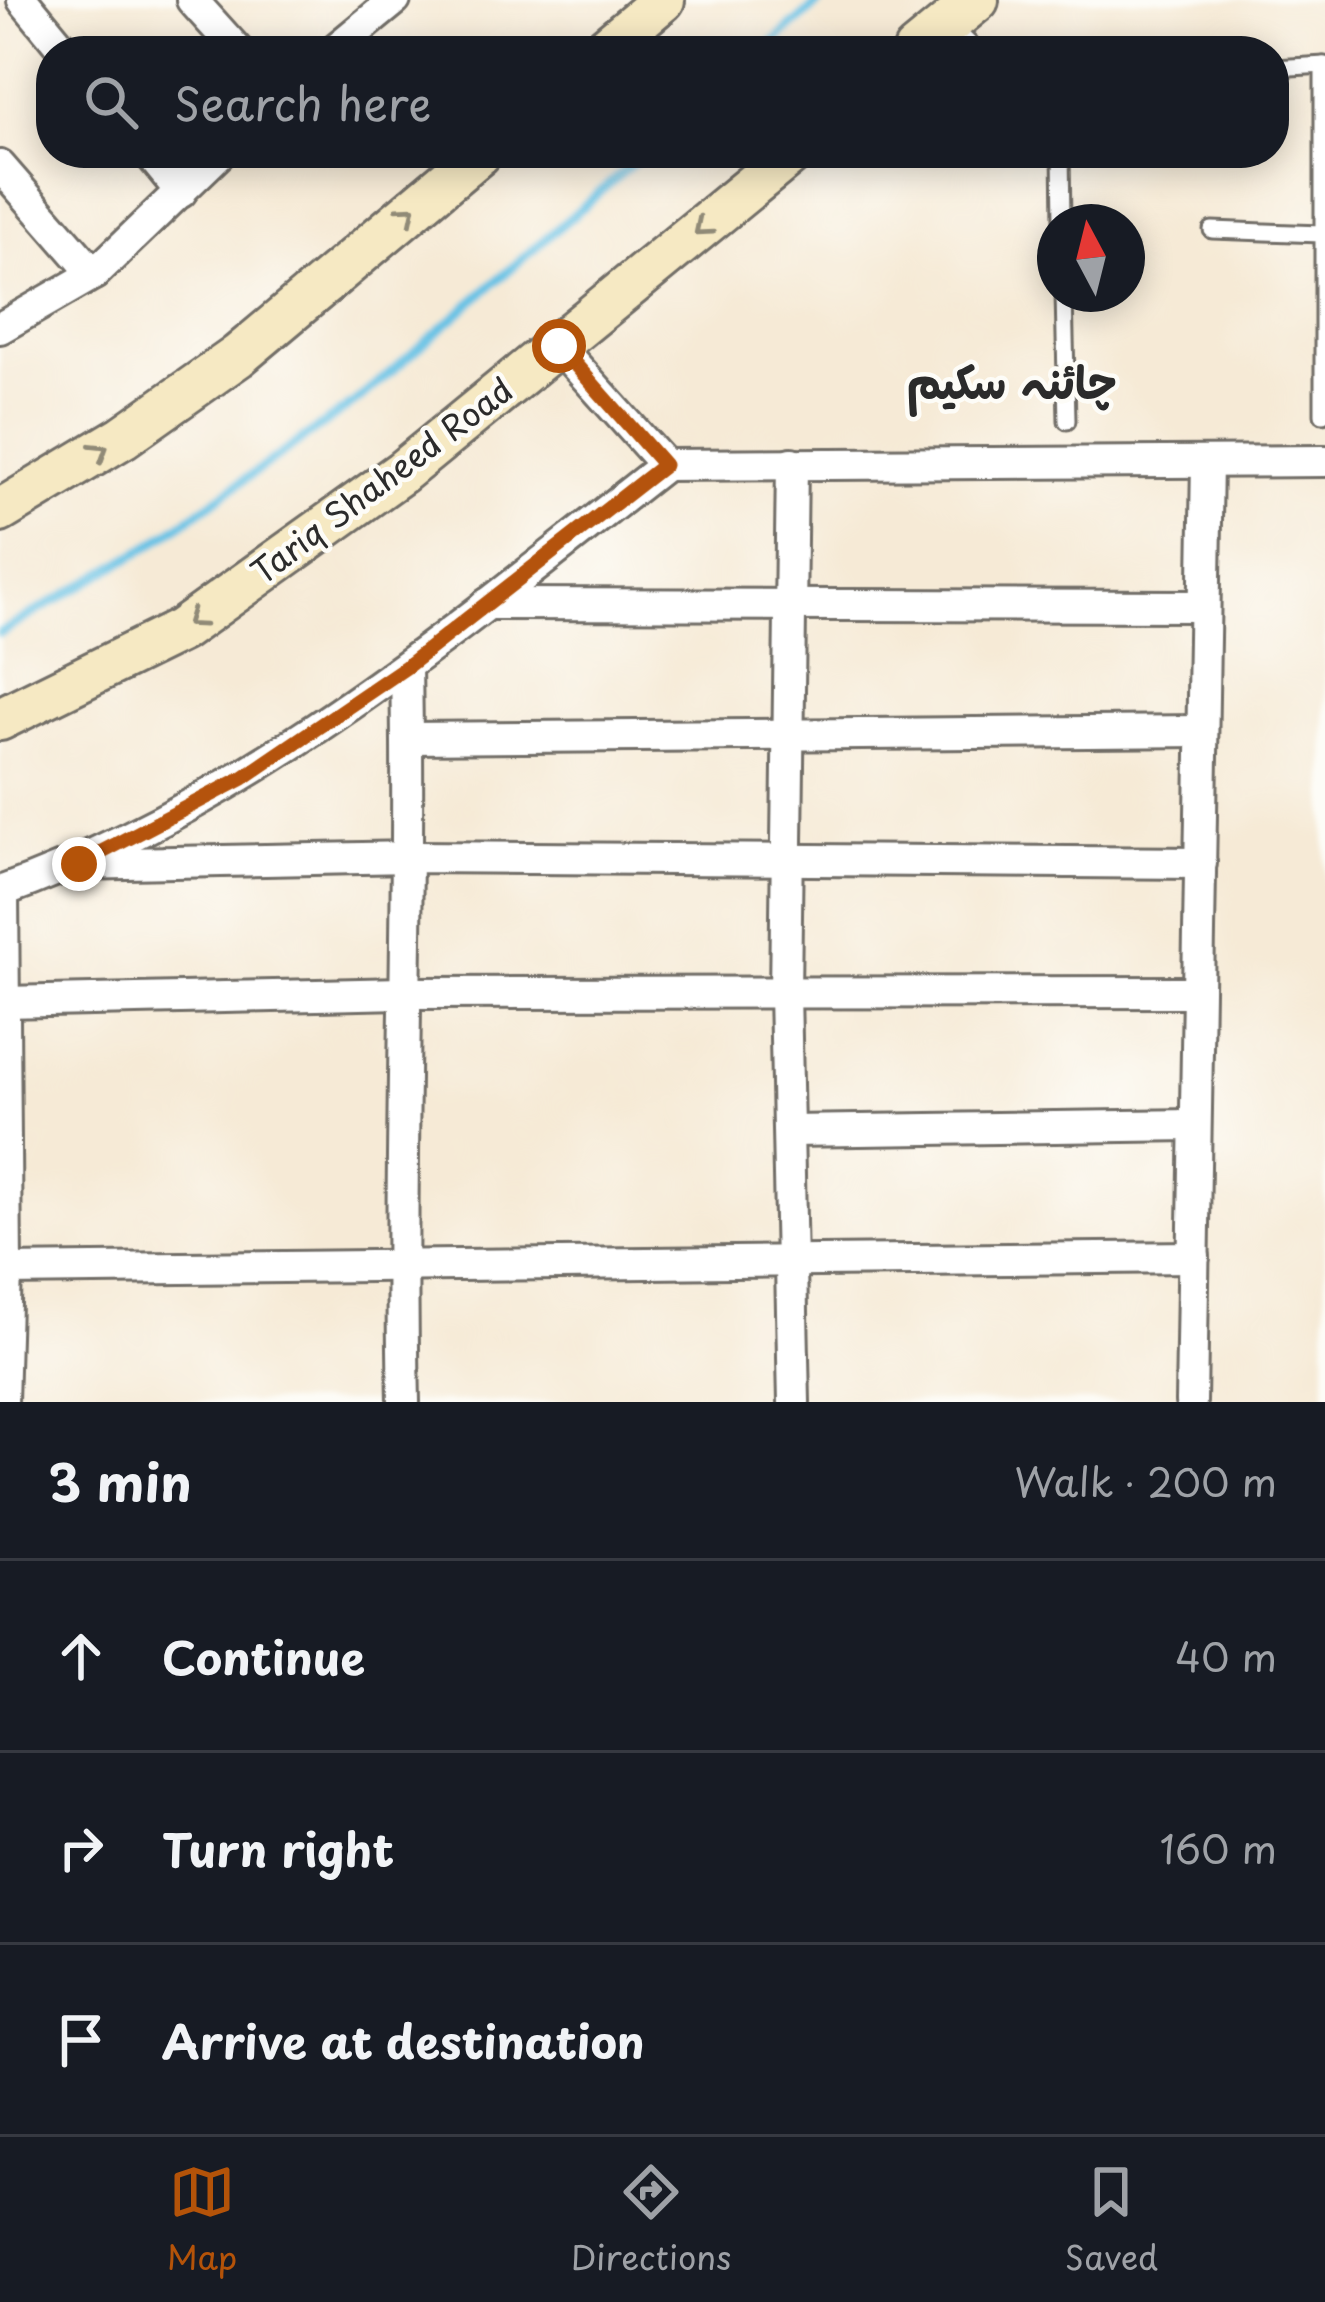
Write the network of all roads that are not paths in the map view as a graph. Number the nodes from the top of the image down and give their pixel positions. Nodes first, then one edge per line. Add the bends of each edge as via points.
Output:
1 (23, 0) edge
2 (192, 0) edge
3 (663, 0) edge
4 (381, 4) edge
5 (53, 36) edge
6 (224, 36) edge
7 (348, 36) edge
8 (620, 36) edge
9 (1324, 65) edge
10 (1289, 67) edge
11 (0, 166) edge
12 (162, 168) edge
13 (205, 168) edge
14 (462, 168) edge
15 (774, 168) edge
16 (1061, 168) edge
17 (182, 192) junction
18 (1062, 204) edge
19 (1212, 230) dead end
20 (1322, 234) junction
21 (94, 274) junction
22 (1064, 312) edge
23 (0, 328) edge
24 (559, 346) junction
25 (1323, 414) edge
26 (1067, 421) dead end
27 (1325, 461) edge
28 (1207, 462) junction
29 (792, 463) junction
30 (664, 465) junction
31 (0, 511) edge
32 (487, 604) junction
33 (790, 604) junction
34 (1202, 606) junction
35 (406, 667) junction
36 (0, 719) edge
37 (1202, 731) junction
38 (789, 736) junction
39 (408, 738) junction
40 (410, 857) junction
41 (787, 859) junction
42 (1202, 863) junction
43 (79, 864) junction
44 (2, 892) edge
45 (1197, 992) junction
46 (404, 993) junction
47 (785, 993) junction
48 (4, 1002) junction
49 (1193, 1125) junction
50 (790, 1131) junction
51 (1194, 1257) junction
52 (400, 1262) junction
53 (795, 1263) junction
54 (6, 1270) junction
55 (2, 1402) edge
56 (404, 1402) edge
57 (794, 1402) edge
58 (1191, 1402) edge

1 - 5 street
2 - 6 street
3 - 8 main road
4 - 7 street
9 - 10 lane
9 - 20 lane
11 - 21 street
12 - 17 street
13 - 17 street
31 -> 14 main road via 238,356
15 -> 24 main road, Tariq Shaheed Road
16 - 18 lane
17 - 21 street
19 - 20 lane
20 - 25 lane
21 - 23 street
22 - 26 lane
24 - 30 street
24 -> 36 main road, Tariq Shaheed Road via 402,472 181,630
27 - 28 street
28 - 29 street
28 - 34 street
29 - 30 street
29 - 33 street
30 - 32 street
32 - 33 street
32 - 35 street
33 - 34 street
33 - 38 street
34 - 37 street
35 - 39 street
35 - 43 street via 243,778
37 - 38 street
37 - 42 street
38 - 39 street
38 - 41 street
39 - 40 street
40 - 41 street
40 - 43 street
40 - 46 street
41 - 42 street
41 - 47 street
42 - 45 street
43 - 44 street
44 - 48 street
45 - 47 street
45 - 49 street
46 - 47 street
46 - 48 street
46 - 52 street
47 - 50 street
48 - 54 street
49 - 50 street
49 - 51 street
50 - 53 street
51 - 53 street
51 - 58 street
52 - 53 street
52 - 54 street
52 - 56 street
53 - 57 street
54 - 55 street

